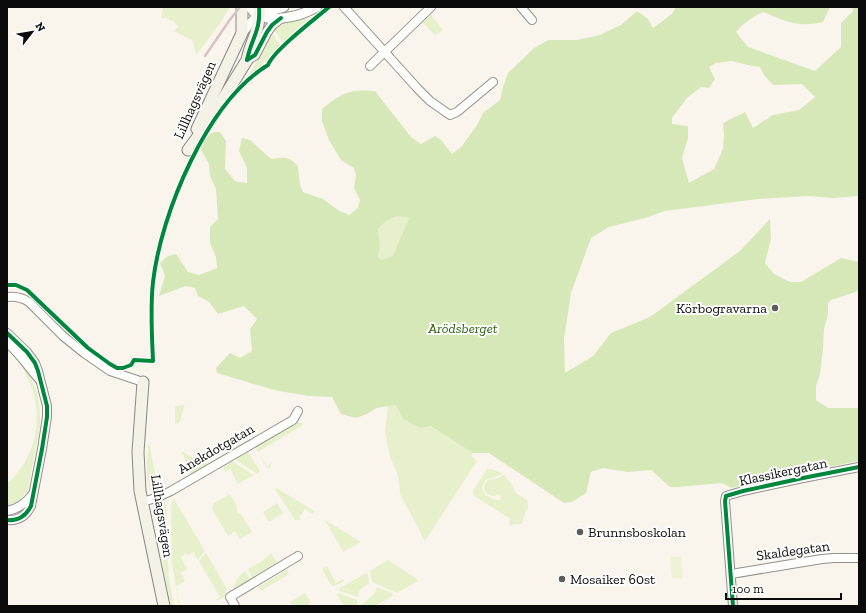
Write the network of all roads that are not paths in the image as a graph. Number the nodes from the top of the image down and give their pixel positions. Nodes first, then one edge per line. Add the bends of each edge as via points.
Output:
1 (242, 7) edge
2 (250, 7) edge
3 (284, 7) edge
4 (317, 7) edge
5 (344, 7) edge
6 (430, 7) edge
7 (521, 7) edge
8 (259, 11) edge
9 (281, 18) junction
10 (532, 20) dead end
11 (242, 33) junction
12 (384, 52) junction
13 (247, 60) junction
14 (370, 66) dead end
15 (493, 82) dead end
16 (7, 297) edge
17 (7, 333) edge
18 (7, 344) edge
19 (40, 378) junction
20 (143, 382) joint
21 (298, 411) dead end
22 (859, 467) edge
23 (33, 494) junction
24 (142, 502) junction
25 (7, 511) edge
26 (7, 520) edge
27 (298, 556) dead end
28 (859, 558) edge
29 (731, 574) junction
30 (230, 597) junction
31 (164, 606) edge
32 (226, 606) edge
33 (235, 606) edge
34 (733, 606) edge

1 - 11 main road, Lillhagsvägen
2 - 8 street via 253,12
3 - 8 street, Lillhagsvägen
4 - 9 street
5 - 12 street
6 - 12 street
7 - 10 street
8 - 9 street via 271,19
8 - 11 street, Lillhagsvägen
8 - 13 main road, Lillhagsvägen via 256,34
9 - 13 street, Lillhagsvägen via 267,32 255,55
11 - 13 main road, Lillhagsvägen via 188,150
12 - 14 street
12 - 15 street via 430,101 450,115
16 - 20 street via 18,297 30,302 63,336 110,371
17 - 19 street via 27,352 35,363
18 - 19 street
19 - 23 street via 46,397 47,417
20 - 24 main road, Lillhagsvägen via 138,452
21 - 24 street, Anekdotgatan via 293,420 164,495
22 - 29 street, Klassikergatan via 726,496
23 - 25 street via 26,502
23 - 26 street via 31,506 26,514 16,520
24 - 31 main road, Lillhagsvägen
27 - 30 street
28 - 29 street, Skaldegatan via 828,558
29 - 34 street, Klassikergatan
30 - 32 street
30 - 33 street

